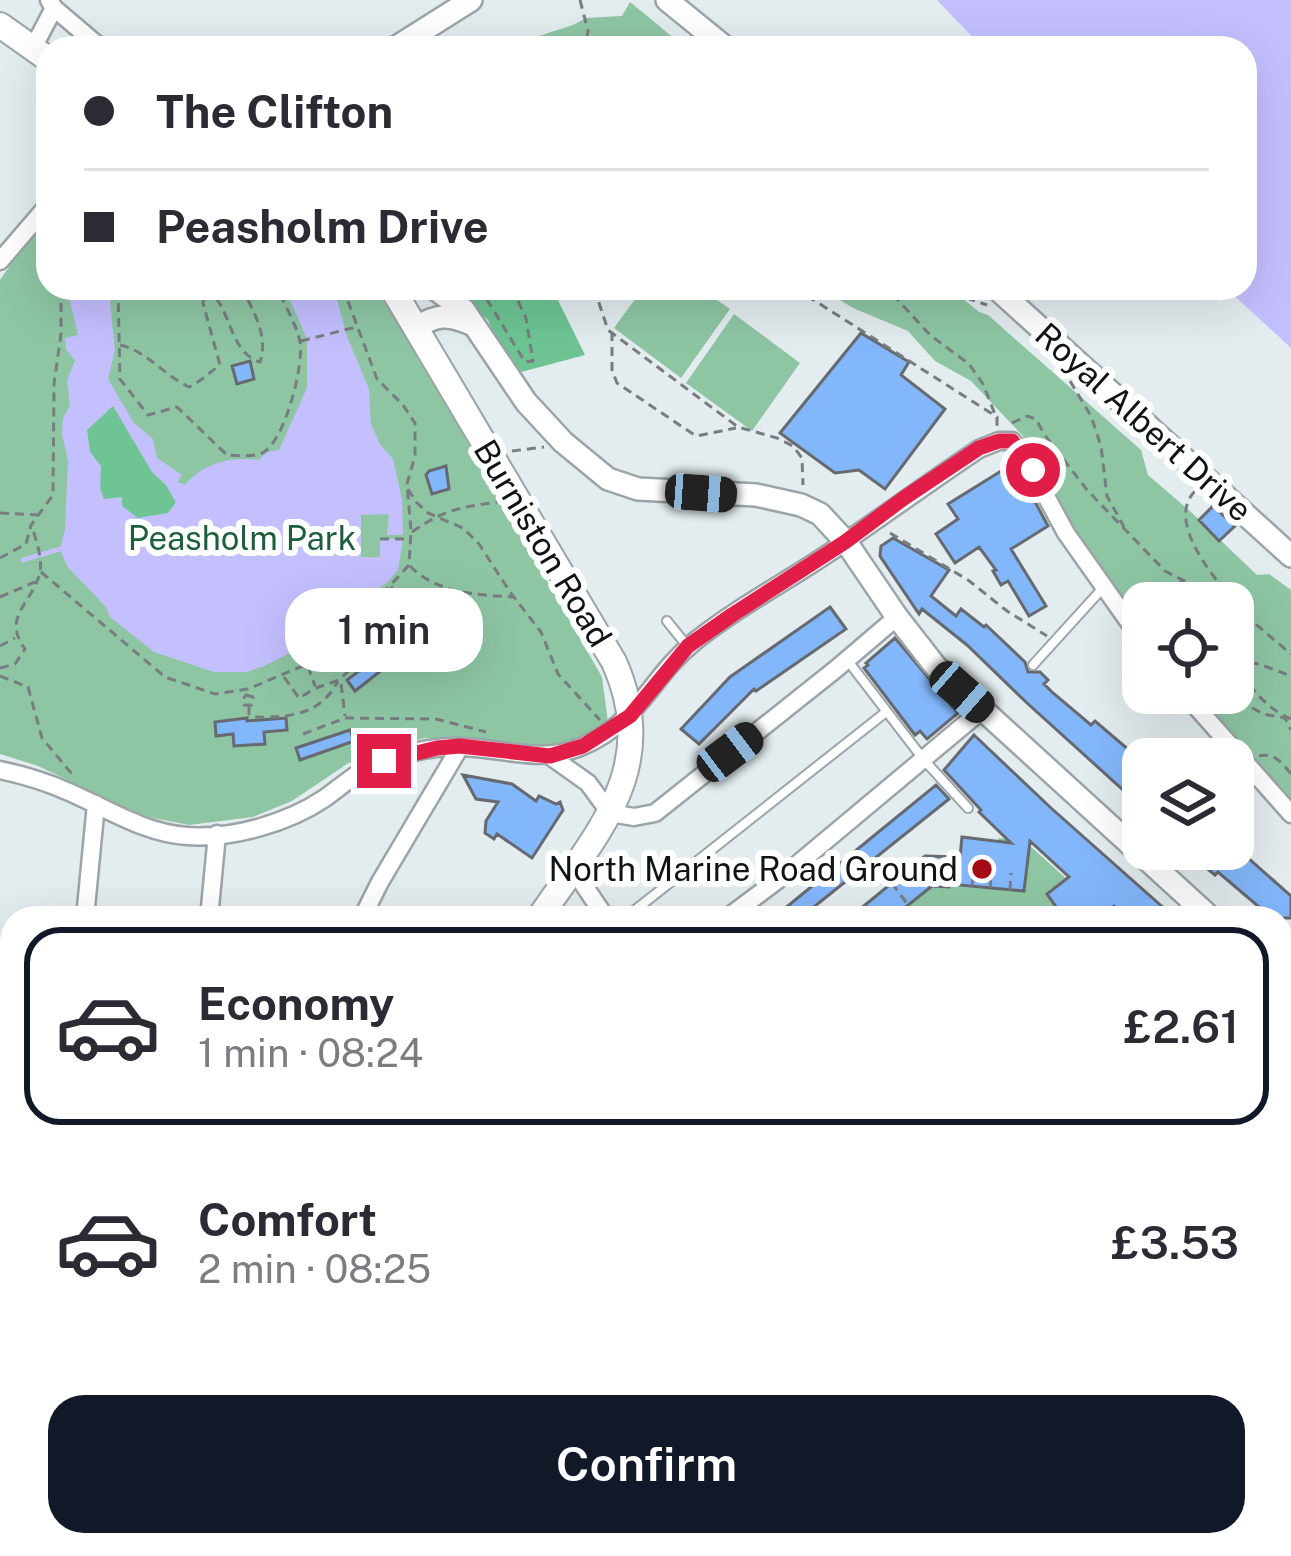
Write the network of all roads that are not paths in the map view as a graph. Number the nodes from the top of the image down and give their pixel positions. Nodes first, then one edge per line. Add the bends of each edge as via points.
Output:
1 (471, 0) edge
2 (667, 0) edge
3 (52, 4) edge
4 (0, 25) edge
5 (44, 36) edge
6 (88, 36) edge
7 (414, 36) edge
8 (711, 36) edge
9 (36, 51) edge
10 (36, 219) edge
11 (0, 261) edge
12 (399, 300) edge
13 (453, 300) edge
14 (1009, 300) edge
15 (476, 327) junction
16 (416, 328) junction
17 (845, 542) junction
18 (1291, 556) edge
19 (1103, 587) junction
20 (1122, 613) edge
21 (897, 617) junction
22 (668, 621) dead end
23 (688, 646) junction
24 (848, 660) junction
25 (1033, 665) dead end
26 (982, 710) junction
27 (886, 712) junction
28 (1203, 714) edge
29 (620, 723) junction
30 (460, 746) junction
31 (550, 756) junction
32 (924, 760) junction
33 (0, 770) edge
34 (95, 804) junction
35 (968, 808) dead end
36 (610, 813) junction
37 (1291, 814) edge
38 (217, 834) junction
39 (573, 869) junction
40 (86, 906) edge
41 (210, 906) edge
42 (368, 906) edge
43 (548, 906) edge
44 (597, 906) edge
45 (640, 906) edge
46 (743, 906) edge
47 (1180, 906) edge

1 - 7 main road
2 - 8 main road
3 - 5 street
3 - 6 street
4 - 9 main road
10 - 11 street
12 - 16 main road, Burniston Road
13 - 15 main road
14 - 18 main road, Royal Albert Drive
15 - 16 main road via 446,315
15 - 17 main road via 526,402 608,479 801,505
16 - 29 main road, Burniston Road via 614,662 627,697
17 - 19 street via 979,448 1012,441
17 - 21 main road
17 - 23 street
19 - 20 street
19 - 25 lane
21 - 24 street
21 - 26 main road
22 - 23 lane
23 - 29 street
24 - 27 lane
24 - 36 street via 655,813
26 - 32 street
26 - 47 main road
27 - 32 lane
27 - 45 lane
28 - 37 street
29 - 31 street
29 - 36 main road, Burniston Road via 628,766
30 - 31 street
30 - 38 street via 369,766 299,812
30 - 42 street
31 - 36 street via 588,783
32 - 35 lane
32 - 46 street
33 - 34 street
34 - 38 street via 159,831
34 - 40 street
36 - 39 main road, Burniston Road
38 - 41 street
39 - 43 main road, Burniston Road
39 - 44 street

